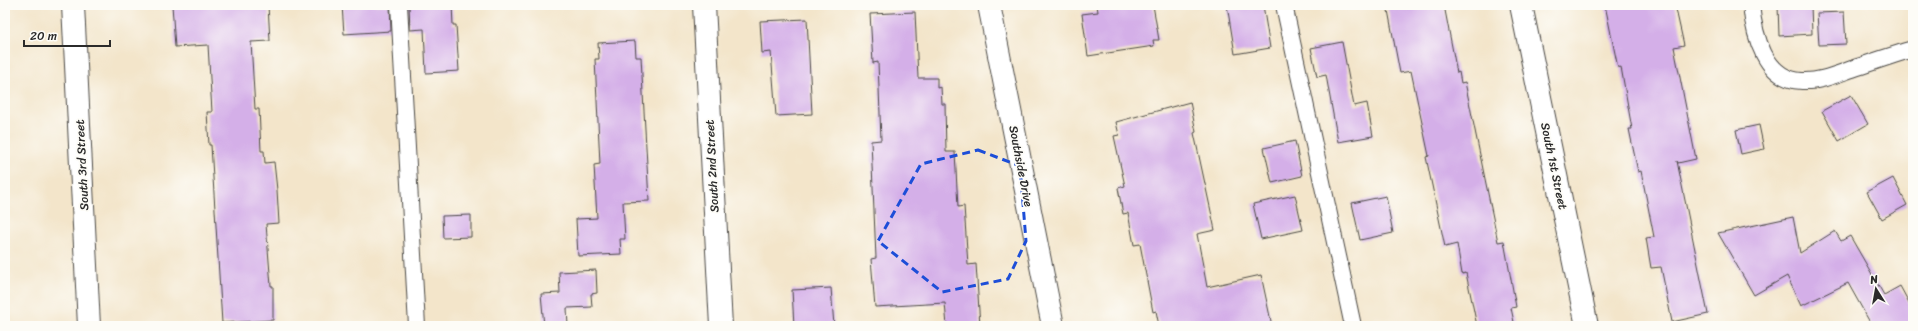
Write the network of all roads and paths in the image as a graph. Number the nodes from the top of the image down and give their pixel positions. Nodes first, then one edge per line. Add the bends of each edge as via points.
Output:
1 (73, 5) edge
2 (399, 5) edge
3 (704, 5) edge
4 (989, 5) edge
5 (1284, 5) edge
6 (1521, 5) edge
7 (1751, 5) edge
8 (1913, 49) edge
9 (89, 326) edge
10 (417, 326) edge
11 (721, 326) edge
12 (1053, 326) edge
13 (1353, 326) edge
14 (1587, 326) edge

1 - 9 street, South 3rd Street
2 - 10 lane
3 - 11 street, South 2nd Street
4 - 12 street, Southside Drive
5 - 13 lane
6 - 14 street, South 1st Street
7 - 8 lane via 1753,25 1762,53 1781,75 1802,81 1826,77

